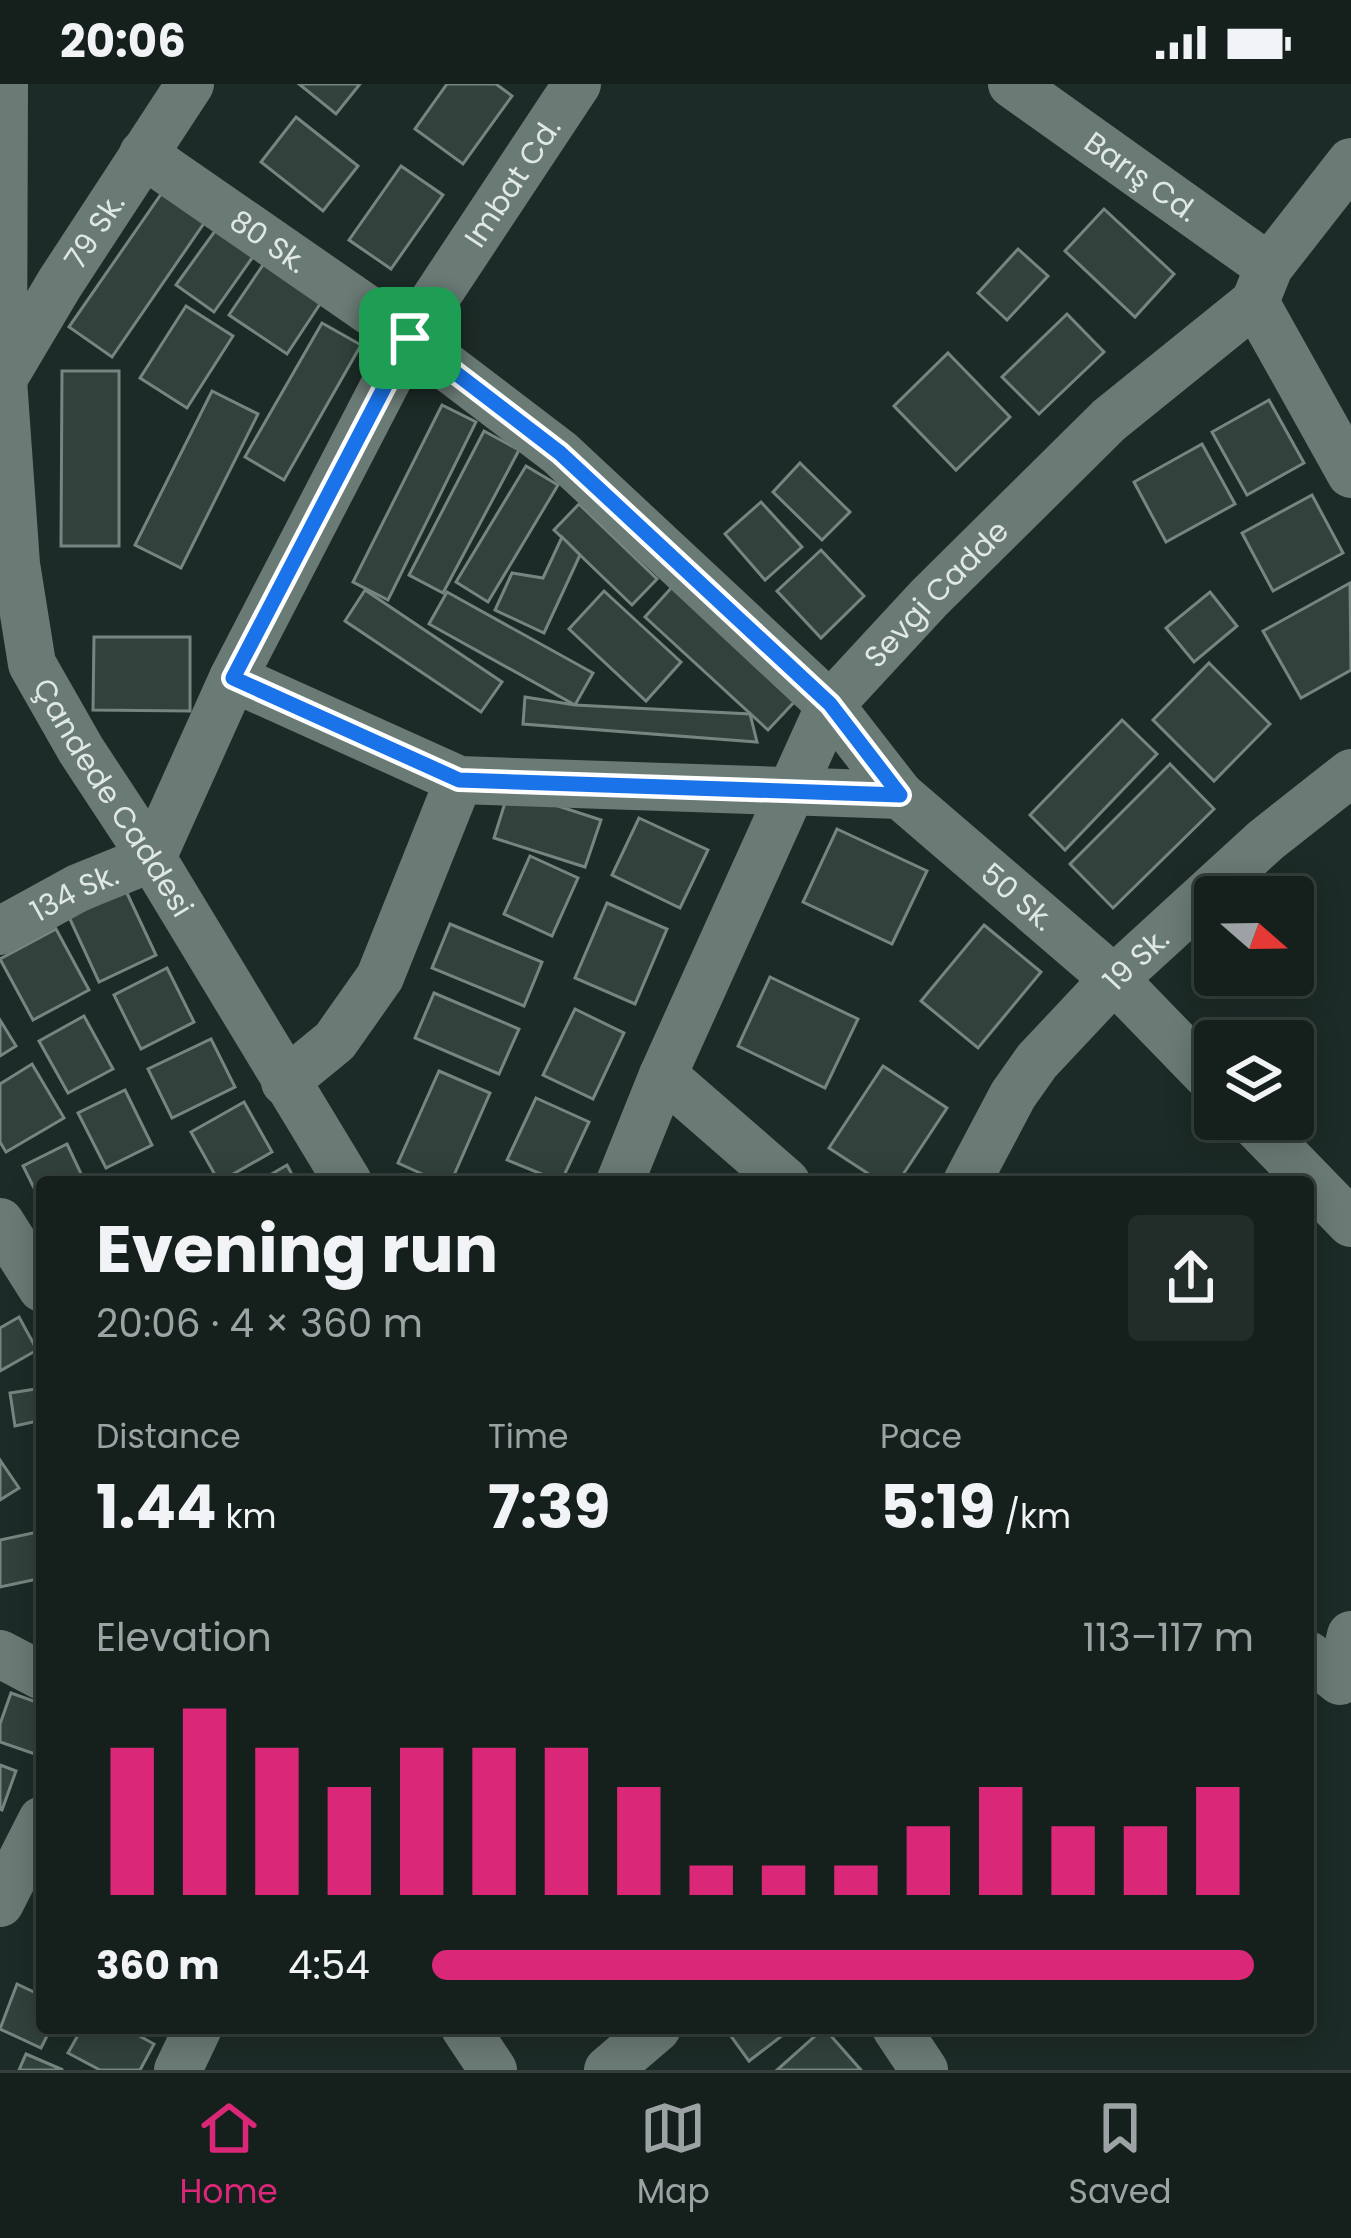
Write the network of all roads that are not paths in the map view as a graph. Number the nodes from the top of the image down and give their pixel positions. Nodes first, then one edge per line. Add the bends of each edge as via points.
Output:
1 (4, 84) edge
2 (190, 84) edge
3 (577, 84) edge
4 (1012, 84) edge
5 (143, 154) junction
6 (1351, 162) edge
7 (1262, 285) junction
8 (410, 338) junction
9 (3, 380) junction
10 (1351, 474) edge
11 (233, 678) junction
12 (830, 704) junction
13 (1351, 773) edge
14 (459, 780) junction
15 (790, 794) junction
16 (900, 795) junction
17 (152, 858) junction
18 (0, 931) edge
19 (1114, 979) junction
20 (1194, 1061) edge
21 (663, 1075) junction
22 (285, 1082) junction
23 (1270, 1140) edge
24 (344, 1176) edge
25 (622, 1176) edge
26 (779, 1176) edge
27 (970, 1176) edge
28 (1305, 1176) edge
29 (1314, 1185) edge
30 (0, 1222) edge
31 (1351, 1223) edge
32 (36, 1279) edge
33 (0, 1654) edge
34 (36, 1673) edge
35 (36, 1832) edge
36 (0, 1903) edge
37 (195, 2034) edge
38 (469, 2034) edge
39 (650, 2034) edge
40 (900, 2034) edge
41 (178, 2070) edge
42 (493, 2070) edge
43 (608, 2070) edge
44 (924, 2070) edge

1 - 9 street, Çandede Caddesi
2 - 5 street, 79 Sk.
3 - 8 street, Imbat Cd.
4 - 7 street, Barış Cd.
5 - 8 street, 80 Sk.
5 - 9 street, 79 Sk.
6 - 7 street, Sevgi Cadde
7 - 10 street, Barış Cd.
7 - 12 street, Sevgi Cadde via 1109,420
8 - 11 street, Imbat Cd.
8 - 12 street, 80 Sk. via 560,453
9 - 17 street, Çandede Caddesi via 32,664
11 - 14 street
11 - 17 street, Imbat Cd.
12 - 15 street, Sevgi Cadde
12 - 16 street, 50 Sk.
13 - 19 street, 19 Sk.
14 - 15 street
14 - 22 street via 380,977 335,1041
15 - 16 street
15 - 21 street, Sevgi Cadde
16 - 19 street, 50 Sk.
17 - 18 street, 134 Sk.
17 - 22 street, Çandede Caddesi
19 - 20 street, 50 Sk.
19 - 27 street, 19 Sk. via 1037,1061
21 - 25 street, Sevgi Cadde
21 - 26 street
22 - 24 street, Çandede Caddesi
23 - 28 street
29 - 31 street
30 - 32 street
33 - 34 street
35 - 36 street
37 - 41 street
38 - 42 street
39 - 43 street
40 - 44 street

